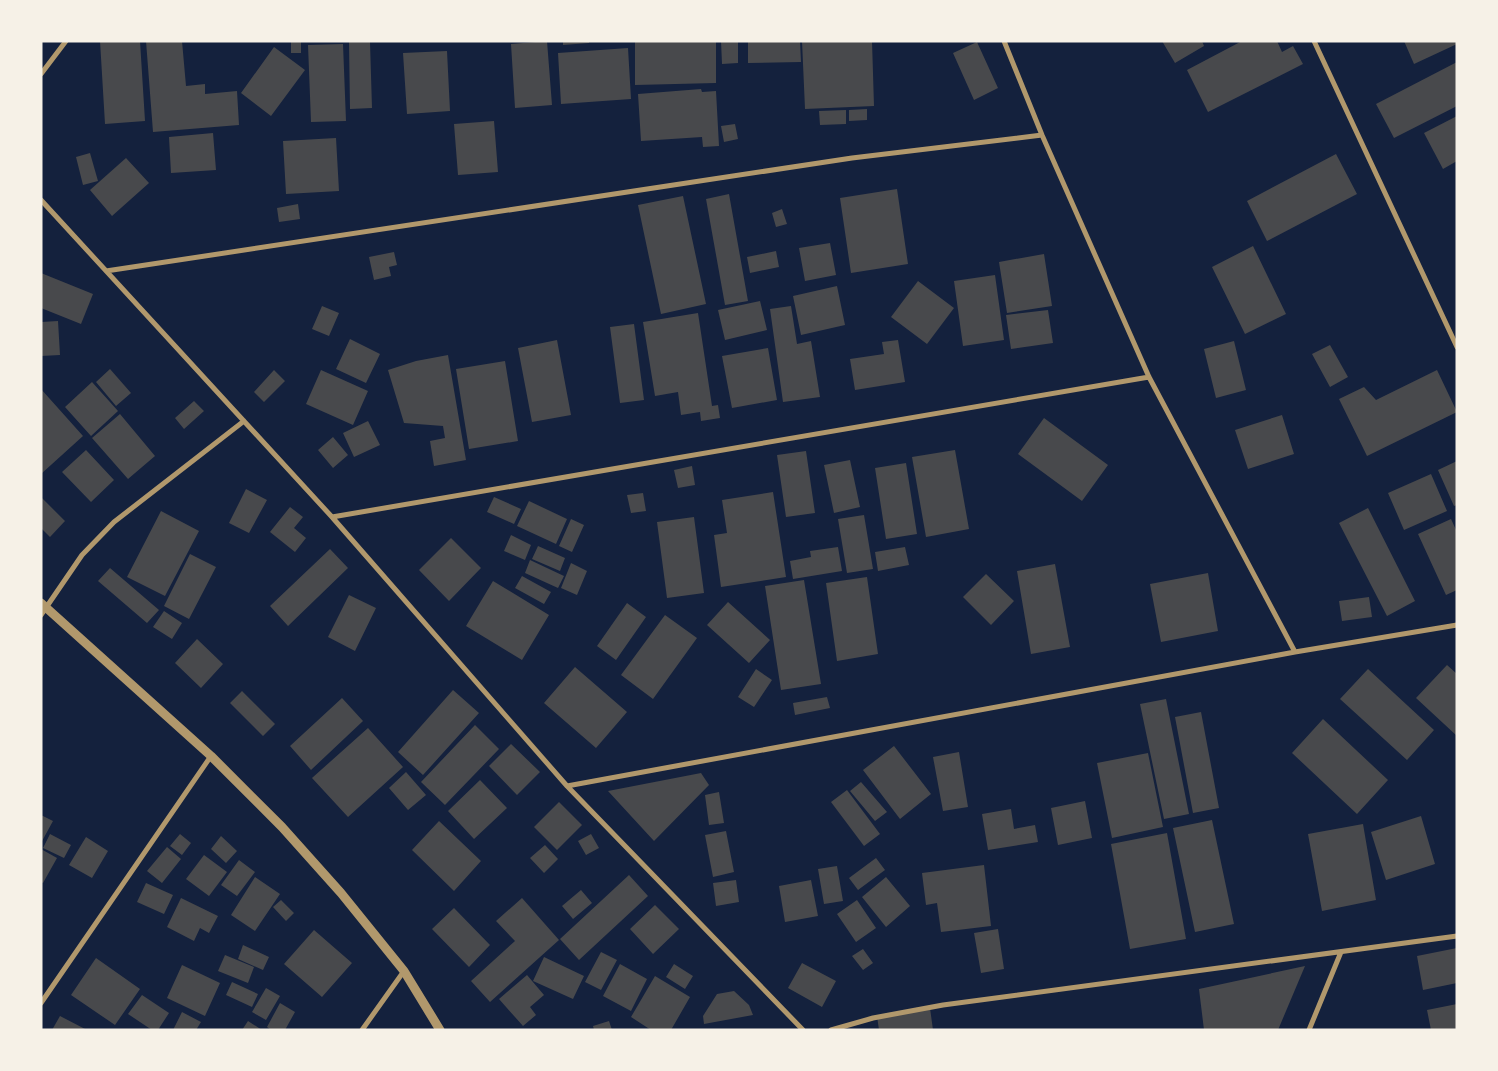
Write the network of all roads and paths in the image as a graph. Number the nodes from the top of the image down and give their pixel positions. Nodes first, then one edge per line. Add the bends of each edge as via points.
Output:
1 (66, 41) edge
2 (1004, 41) edge
3 (1314, 41) edge
4 (41, 74) edge
5 (1042, 135) junction
6 (41, 200) edge
7 (106, 271) junction
8 (1457, 346) edge
9 (1149, 377) junction
10 (244, 421) junction
11 (332, 517) junction
12 (43, 608) edge
13 (1457, 625) edge
14 (1295, 652) junction
15 (211, 756) junction
16 (567, 786) junction
17 (1457, 936) edge
18 (1341, 952) junction
19 (404, 971) junction
20 (41, 1003) edge
21 (362, 1030) edge
22 (440, 1030) edge
23 (803, 1030) edge
24 (831, 1030) edge
25 (1309, 1030) edge

1 - 4 street
2 - 5 street
3 - 8 street
5 - 7 street via 852,158
5 - 9 street
6 - 7 street
7 - 10 street
9 - 11 street
9 - 14 street
10 - 11 street
10 - 12 street via 114,522 82,555
11 - 16 street
12 - 15 street
13 - 14 street
14 - 16 street
15 - 19 street via 289,834
15 - 20 street
16 - 23 street
17 - 18 street
18 - 24 street via 943,1005 873,1018
18 - 25 street
19 - 21 street
19 - 22 street

